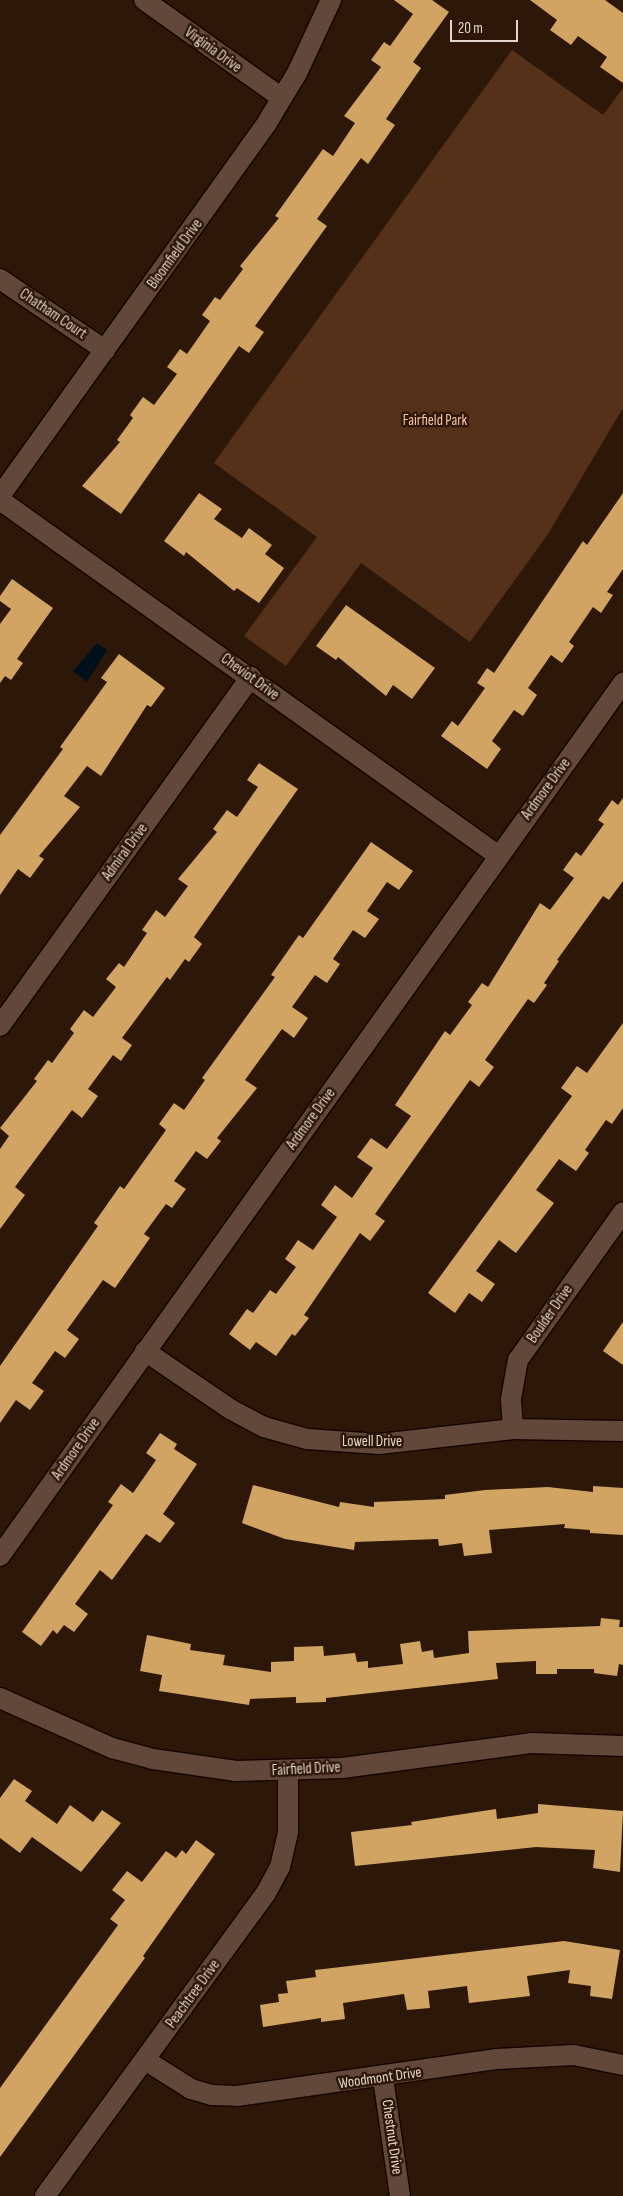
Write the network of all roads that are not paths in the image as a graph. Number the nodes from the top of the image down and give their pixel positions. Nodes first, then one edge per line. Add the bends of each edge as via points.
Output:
1 (144, 0) edge
2 (331, 0) edge
3 (282, 98) junction
4 (0, 279) edge
5 (105, 350) junction
6 (0, 498) edge
7 (251, 678) junction
8 (623, 683) edge
9 (499, 856) junction
10 (0, 1026) edge
11 (623, 1212) edge
12 (145, 1351) junction
13 (513, 1429) junction
14 (623, 1431) edge
15 (0, 1556) edge
16 (0, 1698) edge
17 (623, 1746) edge
18 (288, 1771) junction
19 (145, 2060) junction
20 (623, 2065) edge
21 (383, 2078) junction
22 (45, 2196) edge
23 (400, 2196) edge

1 - 3 street, Virginia Drive
2 - 3 street, Bloomfield Drive
3 - 5 street, Bloomfield Drive via 229,179
4 - 5 street, Chatham Court
5 - 6 street, Bloomfield Drive
6 - 7 street, Cheviot Drive
7 - 9 street, Cheviot Drive
7 - 10 street, Admiral Drive
8 - 9 street, Ardmore Drive
9 - 12 street, Ardmore Drive
11 - 13 street, Boulder Drive via 518,1360 512,1389
12 - 13 street, Lowell Drive via 230,1409 264,1427 307,1439 378,1444
12 - 15 street, Ardmore Drive
13 - 14 street, Lowell Drive
16 - 18 street, Fairfield Drive via 73,1733 153,1759 236,1771
17 - 18 street, Fairfield Drive via 532,1743 342,1768
18 - 19 street, Peachtree Drive via 288,1831 280,1867 248,1920
19 - 21 street, Woodmont Drive via 191,2089 212,2095 237,2096
19 - 22 street, Peachtree Drive
20 - 21 street, Woodmont Drive via 574,2055 497,2059
21 - 23 street, Chestnut Drive

